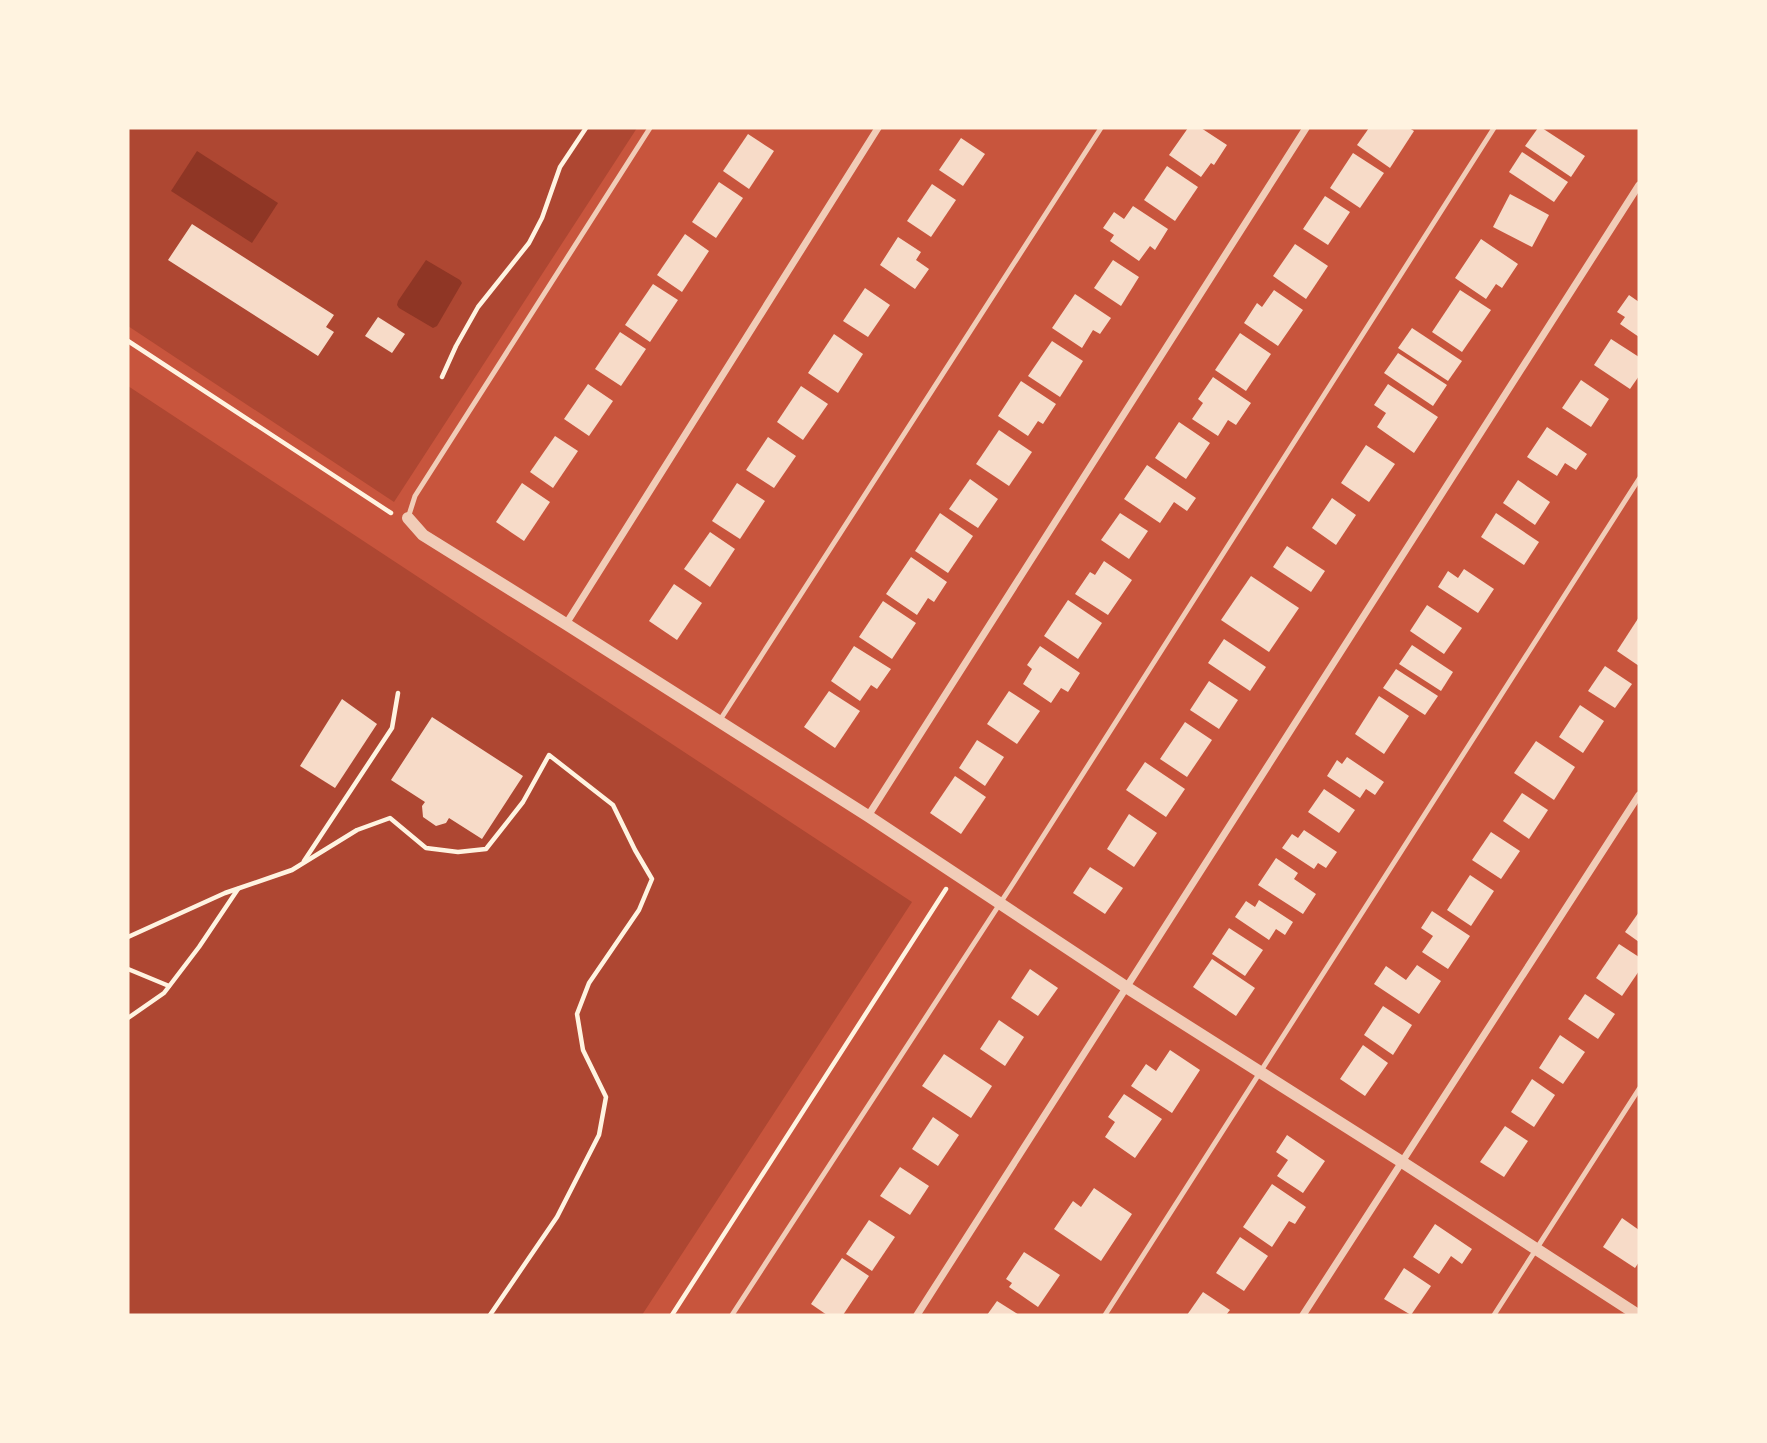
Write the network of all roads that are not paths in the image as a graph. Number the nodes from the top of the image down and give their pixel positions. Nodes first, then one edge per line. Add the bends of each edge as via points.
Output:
1 (650, 128) edge
2 (878, 128) edge
3 (1101, 128) edge
4 (1306, 128) edge
5 (1494, 128) edge
6 (1639, 186) edge
7 (1639, 479) edge
8 (408, 518) joint
9 (566, 624) junction
10 (719, 721) junction
11 (1639, 795) edge
12 (869, 816) junction
13 (1000, 903) junction
14 (1126, 987) junction
15 (1260, 1072) junction
16 (1639, 1089) edge
17 (1402, 1162) junction
18 (1536, 1249) junction
19 (732, 1315) edge
20 (918, 1315) edge
21 (1105, 1315) edge
22 (1303, 1315) edge
23 (1494, 1315) edge
24 (1638, 1315) edge

1 - 8 lane via 415,496
2 - 9 street
3 - 10 lane
4 - 12 street
5 - 13 lane
6 - 14 street
7 - 15 lane
8 - 9 street via 422,535
9 - 10 street
10 - 12 street
11 - 17 street
12 - 13 street
13 - 14 street
13 - 19 lane
14 - 15 street
14 - 20 street
15 - 17 street
15 - 21 lane
16 - 18 lane
17 - 18 street
17 - 22 street
18 - 23 lane
18 - 24 street

